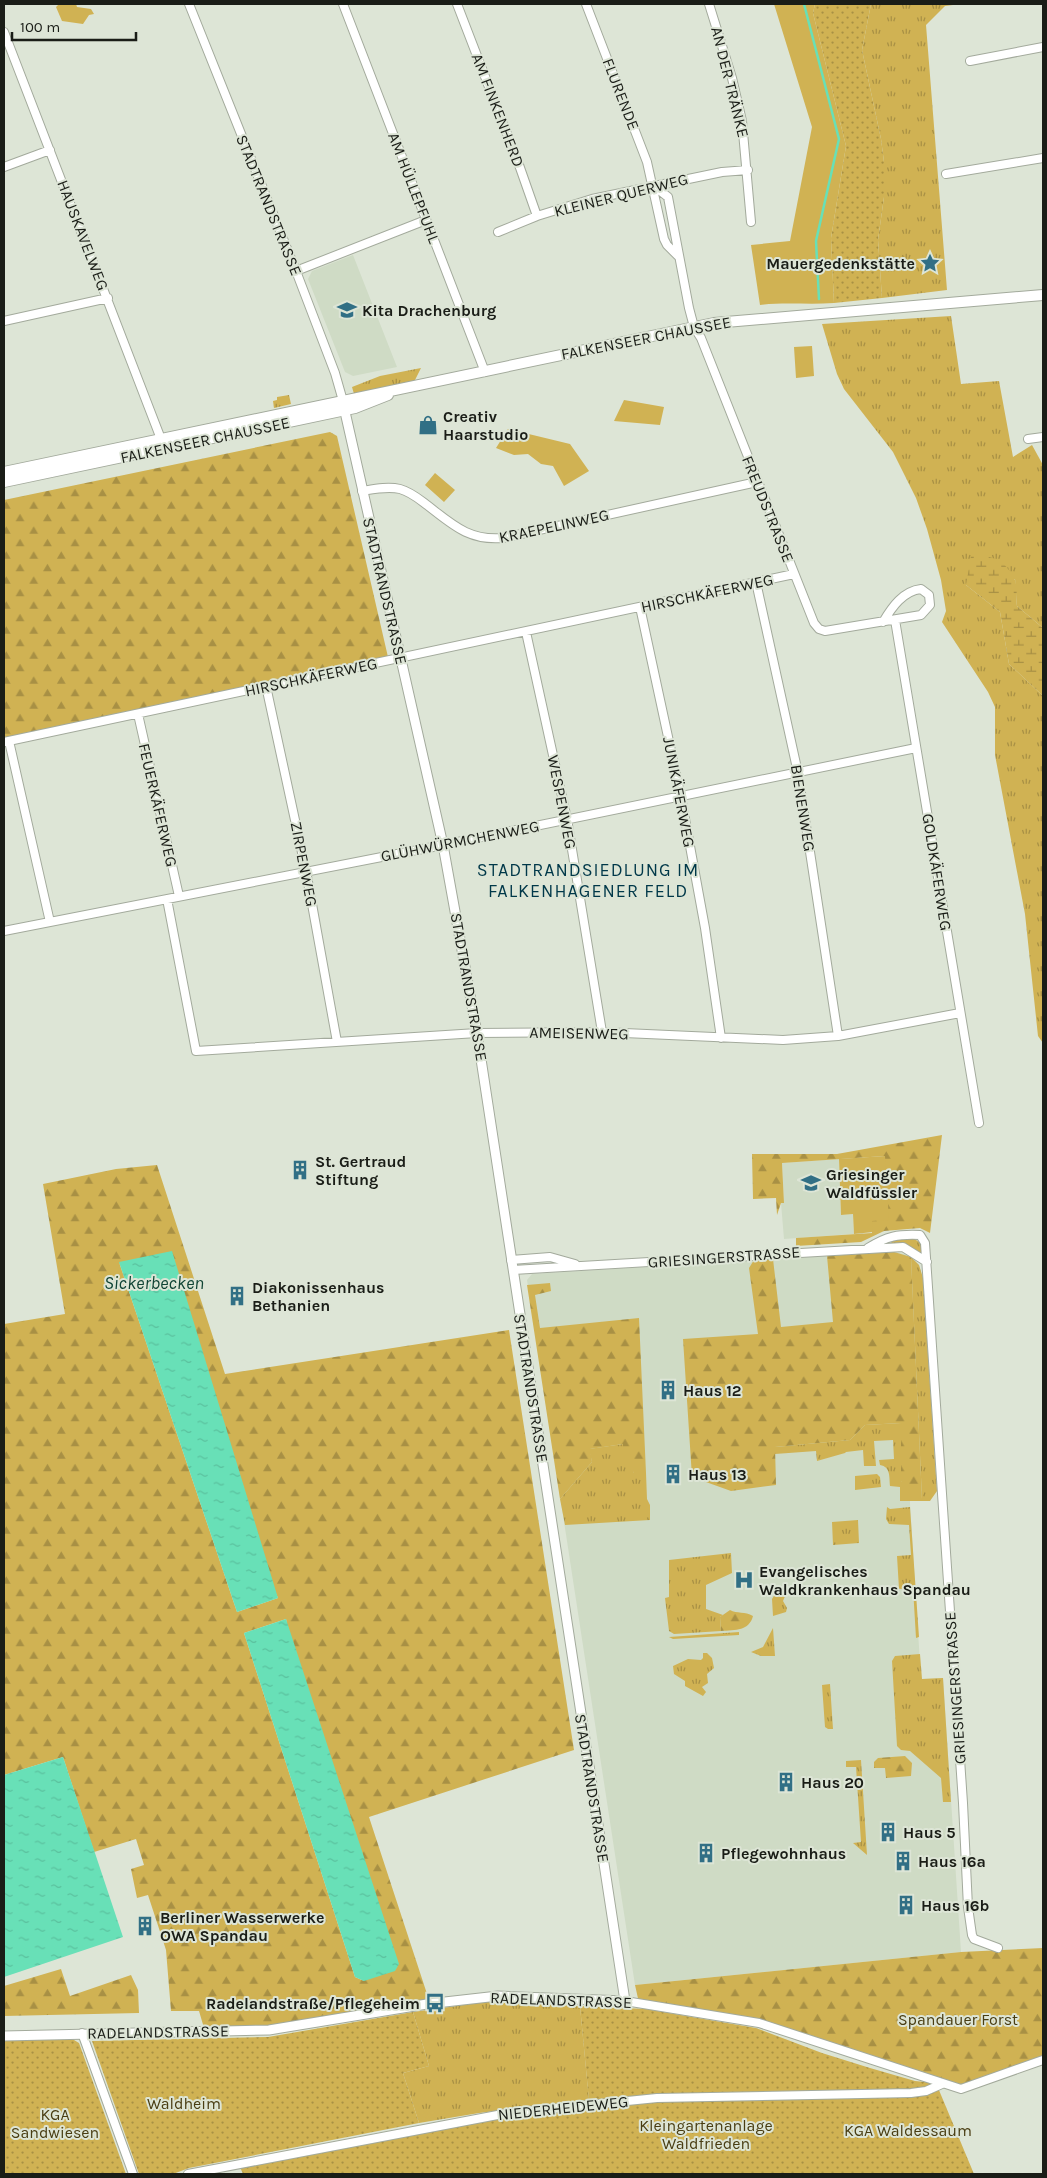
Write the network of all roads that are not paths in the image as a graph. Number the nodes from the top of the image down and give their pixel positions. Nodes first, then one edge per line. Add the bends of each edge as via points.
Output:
1 (189, 4) edge
2 (343, 4) edge
3 (457, 4) edge
4 (709, 4) edge
5 (589, 5) edge
6 (4, 32) edge
7 (1043, 47) edge
8 (970, 61) dead end
9 (50, 150) junction
10 (1043, 158) edge
11 (4, 167) edge
12 (748, 170) junction
13 (946, 174) dead end
14 (654, 186) junction
15 (537, 216) junction
16 (426, 220) junction
17 (751, 222) dead end
18 (498, 232) dead end
19 (678, 256) junction
20 (296, 271) junction
21 (1043, 295) edge
22 (108, 298) junction
23 (4, 321) edge
24 (694, 327) junction
25 (484, 372) junction
26 (344, 406) junction
27 (1043, 438) edge
28 (1028, 439) dead end
29 (162, 444) junction
30 (4, 472) edge
31 (4, 482) edge
32 (758, 482) junction
33 (362, 491) junction
34 (794, 574) junction
35 (756, 582) junction
36 (640, 607) junction
37 (895, 620) junction
38 (883, 622) junction
39 (526, 632) junction
40 (401, 658) junction
41 (266, 686) junction
42 (138, 714) junction
43 (7, 741) edge
44 (916, 748) junction
45 (798, 773) junction
46 (681, 797) junction
47 (567, 819) junction
48 (443, 845) junction
49 (306, 871) junction
50 (179, 896) junction
51 (167, 899) junction
52 (50, 922) junction
53 (4, 931) edge
54 (960, 1013) junction
55 (602, 1032) junction
56 (477, 1033) junction
57 (838, 1036) junction
58 (721, 1038) junction
59 (337, 1042) junction
60 (979, 1123) dead end
61 (868, 1248) junction
62 (511, 1260) junction
63 (927, 1262) junction
64 (579, 1266) junction
65 (513, 1270) junction
66 (998, 1948) dead end
67 (625, 2002) junction
68 (82, 2034) junction
69 (4, 2036) edge
70 (1043, 2060) edge
71 (942, 2084) junction
72 (133, 2174) edge
73 (188, 2174) edge

1 - 20 street, STADTRANDSTRASSE
2 - 16 street, AM HÜLLEPFUHL
3 - 15 street, AM FINKENHERD
4 - 12 street, AN DER TRÄNKE via 732,78
5 - 14 street, FLURENDE
6 - 9 street, HAUSKAVELWEG
7 - 8 street
9 - 11 street
9 - 22 street, HAUSKAVELWEG
10 - 13 street
12 - 14 street, KLEINER QUERWEG
12 - 17 street, AN DER TRÄNKE
14 - 15 street, KLEINER QUERWEG via 592,199
14 - 19 street, FLURENDE via 664,239
14 - 19 street, FLURENDE via 668,198
15 - 18 street, KLEINER QUERWEG
16 - 20 street
16 - 25 street, AM HÜLLEPFUHL
19 - 24 street, FLURENDE
20 - 26 street, STADTRANDSTRASSE via 335,373
21 - 24 main road, FALKENSEER CHAUSSEE via 730,320
22 - 23 street
22 - 29 street, HAUSKAVELWEG
24 - 25 main road, FALKENSEER CHAUSSEE
24 - 32 street, FREUDSTRASSE
25 - 26 main road, FALKENSEER CHAUSSEE via 402,388
26 - 29 main road, FALKENSEER CHAUSSEE
26 - 33 street, STADTRANDSTRASSE
27 - 28 street
29 - 30 main road, FALKENSEER CHAUSSEE
29 - 31 main road, FALKENSEER CHAUSSEE
32 - 33 street, KRAEPELINWEG via 489,539 459,530 414,495 400,489
32 - 34 street, FREUDSTRASSE
33 - 40 street, STADTRANDSTRASSE
34 - 35 street, HIRSCHKÄFERWEG
34 - 38 street, FREUDSTRASSE via 810,616 819,629 825,631
35 - 36 street, HIRSCHKÄFERWEG
35 - 45 street, BIENENWEG
36 - 39 street, HIRSCHKÄFERWEG
36 - 46 street, JUNIKÄFERWEG
37 - 38 street, FREUDSTRASSE
37 - 38 street, FREUDSTRASSE via 925,612 930,605 929,595 921,589 912,590 898,600
37 - 44 street, GOLDKÄFERWEG
39 - 40 street, HIRSCHKÄFERWEG
39 - 47 street, WESPENWEG
40 - 41 street, HIRSCHKÄFERWEG
40 - 48 street, STADTRANDSTRASSE
41 - 42 street, HIRSCHKÄFERWEG
41 - 49 street, ZIRPENWEG
42 - 43 street, HIRSCHKÄFERWEG
42 - 50 street, FEUERKÄFERWEG
43 - 52 street
44 - 45 street, GLÜHWÜRMCHENWEG
44 - 54 street, GOLDKÄFERWEG
45 - 46 street, GLÜHWÜRMCHENWEG
45 - 57 street, BIENENWEG
46 - 47 street, GLÜHWÜRMCHENWEG
46 - 58 street, JUNIKÄFERWEG
47 - 48 street, GLÜHWÜRMCHENWEG
47 - 55 street, WESPENWEG
48 - 49 street, GLÜHWÜRMCHENWEG
48 - 56 street, STADTRANDSTRASSE
49 - 50 street, GLÜHWÜRMCHENWEG
49 - 59 street, ZIRPENWEG
50 - 51 street, GLÜHWÜRMCHENWEG
51 - 52 street, GLÜHWÜRMCHENWEG
51 - 59 street, AMEISENWEG via 196,1051
52 - 53 street, GLÜHWÜRMCHENWEG
54 - 57 street, AMEISENWEG
54 - 60 street, GOLDKÄFERWEG
55 - 56 street, AMEISENWEG
55 - 58 street, AMEISENWEG
56 - 59 street, AMEISENWEG
56 - 62 street, STADTRANDSTRASSE
57 - 58 street, AMEISENWEG via 783,1040
61 - 63 street, GRIESINGERSTRASSE via 902,1247
61 - 63 street, GRIESINGERSTRASSE via 886,1237 920,1235 925,1241
61 - 64 street, GRIESINGERSTRASSE
62 - 64 street, GRIESINGERSTRASSE via 550,1257
62 - 65 street, STADTRANDSTRASSE
63 - 66 street, GRIESINGERSTRASSE via 968,1907 974,1939
64 - 65 street, GRIESINGERSTRASSE
65 - 67 street, STADTRANDSTRASSE
67 - 68 street, RADELANDSTRASSE via 498,1996 427,2004 269,2030
67 - 71 street, RADELANDSTRASSE via 759,2023
68 - 69 street, RADELANDSTRASSE
68 - 72 street
70 - 71 street, RADELANDSTRASSE via 960,2089
71 - 73 street, NIEDERHEIDEWEG via 926,2092 911,2094 657,2098 508,2113

